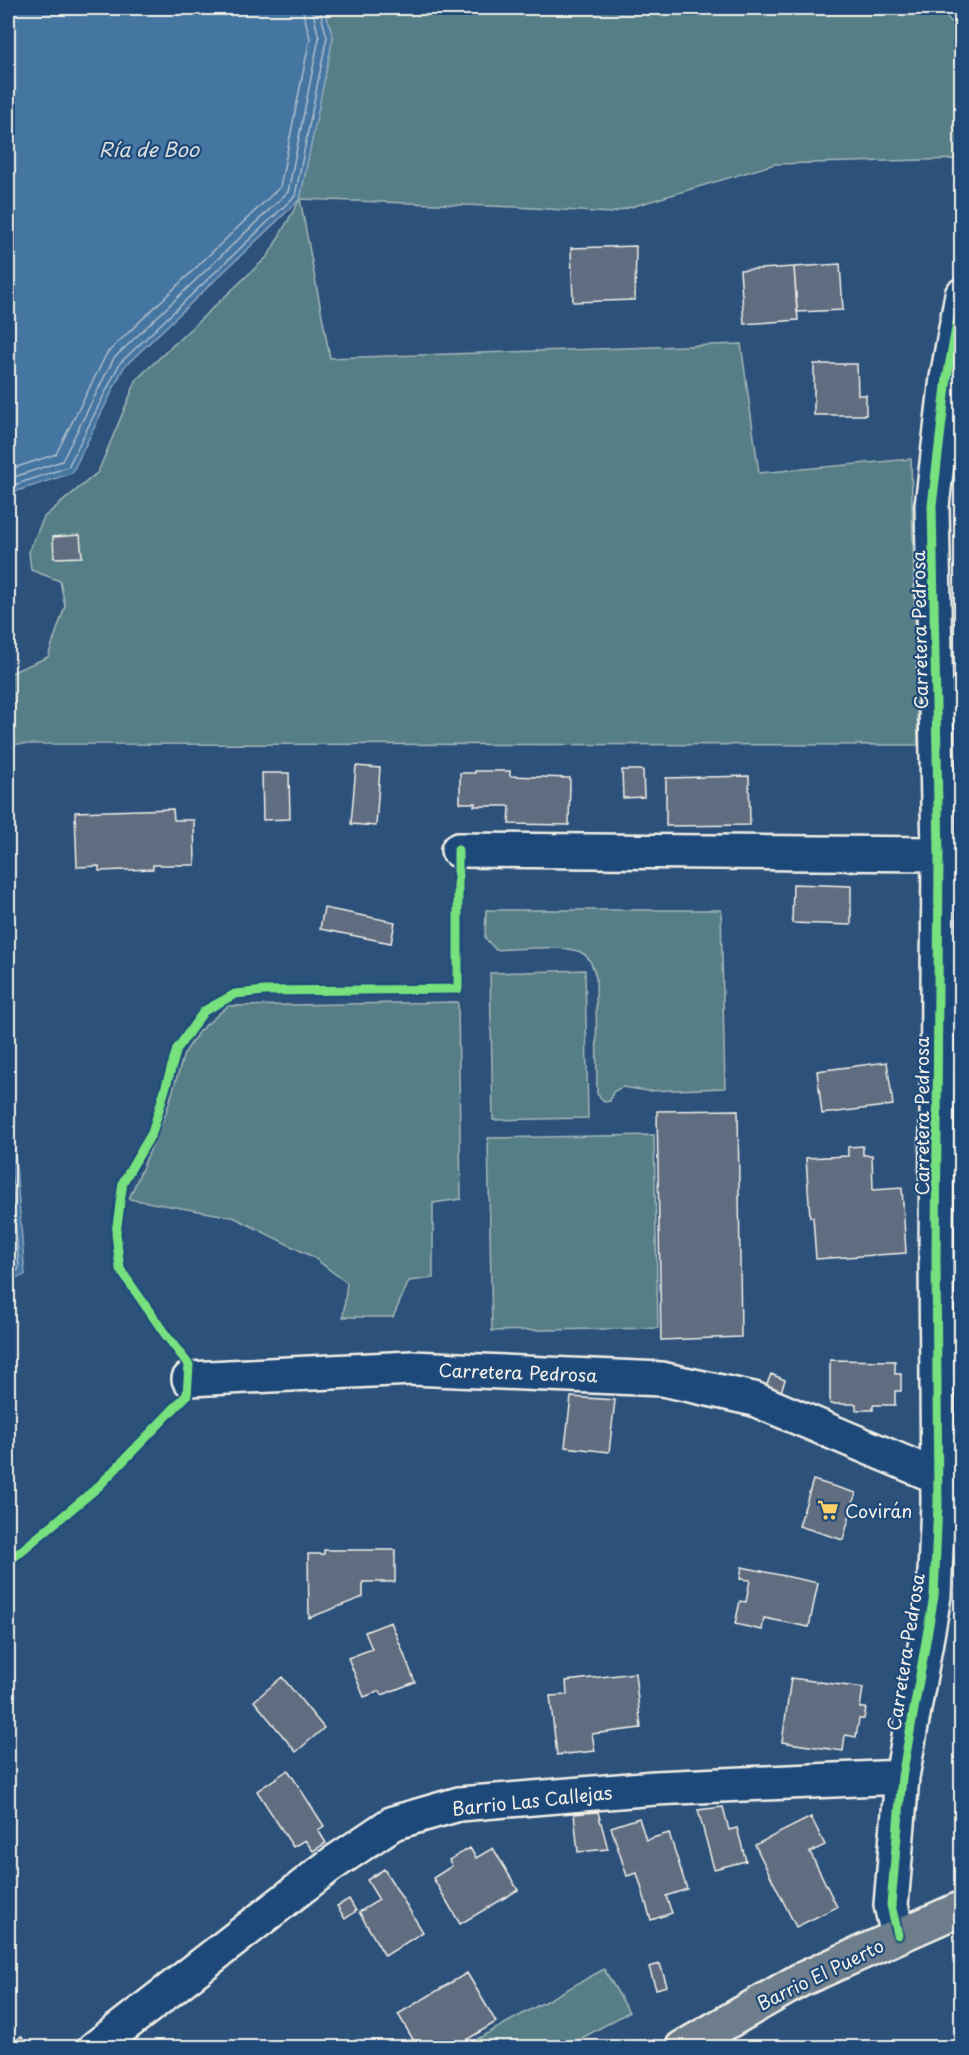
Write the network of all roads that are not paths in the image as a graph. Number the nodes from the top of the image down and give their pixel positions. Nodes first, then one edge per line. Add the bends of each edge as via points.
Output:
1 (962, 295) edge
2 (458, 850) dead end
3 (939, 854) junction
4 (189, 1379) dead end
5 (938, 1477) junction
6 (902, 1777) junction
7 (962, 1908) edge
8 (898, 1935) junction
9 (95, 2048) edge
10 (682, 2048) edge

1 - 3 street, Carretera Pedrosa via 946,378 932,506
2 - 3 street
3 - 5 street, Carretera Pedrosa
4 - 5 street, Carretera Pedrosa via 412,1368 662,1379 753,1399
5 - 6 street, Carretera Pedrosa via 934,1596
6 - 8 street, Carretera Pedrosa via 891,1905
6 - 9 street, Barrio Las Callejas via 655,1788 459,1804 393,1823 329,1866
7 - 8 main road, Barrio El Puerto
8 - 10 main road, Barrio El Puerto via 800,1980

